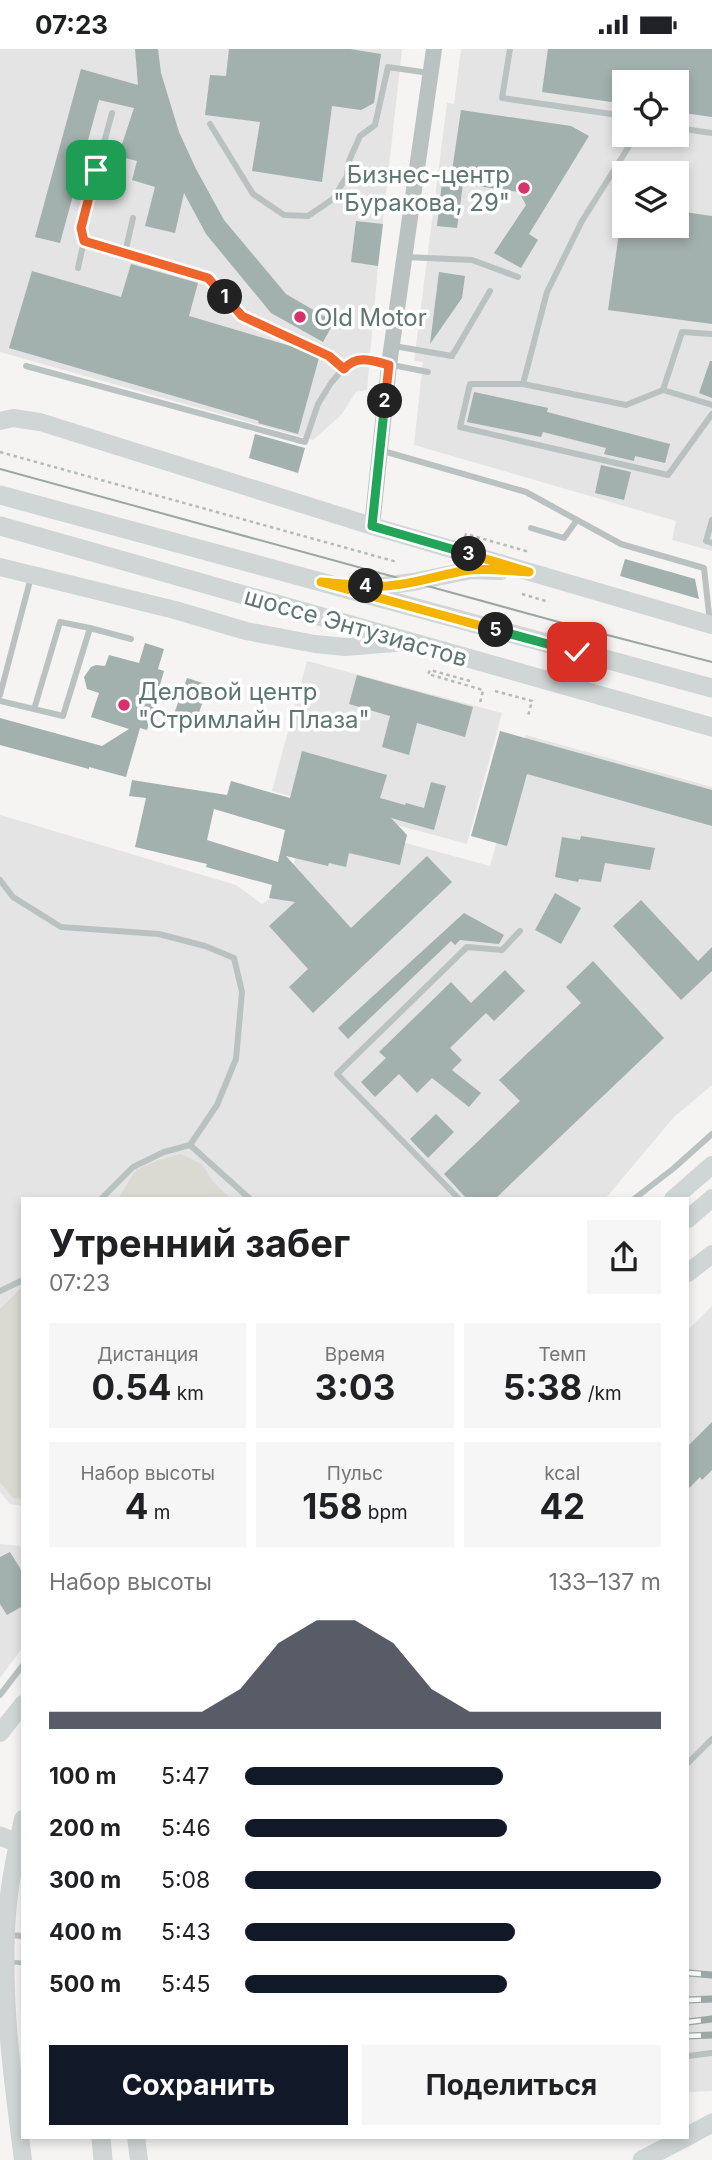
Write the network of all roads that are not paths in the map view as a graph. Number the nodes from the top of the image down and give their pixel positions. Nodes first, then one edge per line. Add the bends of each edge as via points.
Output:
1 (434, 49) edge
2 (510, 49) edge
3 (430, 73) junction
4 (112, 113) dead end
5 (612, 114) edge
6 (210, 124) dead end
7 (689, 130) edge
8 (712, 133) edge
9 (628, 147) edge
10 (133, 219) dead end
11 (84, 241) junction
12 (125, 253) junction
13 (405, 257) junction
14 (78, 268) dead end
15 (518, 277) dead end
16 (490, 291) dead end
17 (712, 334) edge
18 (392, 346) junction
19 (389, 365) junction
20 (26, 366) dead end
21 (344, 369) junction
22 (429, 372) dead end
23 (523, 384) junction
24 (663, 390) junction
25 (712, 405) edge
26 (712, 414) edge
27 (0, 421) edge
28 (380, 450) junction
29 (0, 495) edge
30 (577, 520) junction
31 (712, 520) edge
32 (0, 526) edge
33 (372, 526) junction
34 (531, 528) dead end
35 (712, 543) edge
36 (0, 567) edge
37 (529, 572) junction
38 (32, 575) junction
39 (321, 582) junction
40 (711, 625) edge
41 (90, 628) junction
42 (131, 639) dead end
43 (407, 642) junction
44 (712, 688) edge
45 (0, 695) edge
46 (0, 701) edge
47 (34, 706) dead end
48 (712, 727) edge
49 (0, 880) edge
50 (520, 931) dead end
51 (712, 1134) edge
52 (190, 1145) junction
53 (712, 1165) edge
54 (103, 1197) edge
55 (248, 1197) edge
56 (457, 1197) edge
57 (637, 1197) edge
58 (676, 1197) edge
59 (712, 1198) edge
60 (689, 1218) edge
61 (712, 1254) edge
62 (689, 1272) edge
63 (21, 1281) edge
64 (0, 1291) edge
65 (21, 1668) edge
66 (0, 1695) edge
67 (21, 1707) edge
68 (0, 1733) edge
69 (712, 1739) edge
70 (689, 1762) edge
71 (0, 1836) edge
72 (19, 1851) edge
73 (0, 1933) edge
74 (21, 1936) edge
75 (712, 2053) edge
76 (689, 2056) edge
77 (712, 2123) edge
78 (689, 2135) edge
79 (101, 2139) edge
80 (136, 2139) edge
81 (681, 2139) edge
82 (23, 2160) edge
83 (103, 2160) edge
84 (139, 2160) edge
85 (642, 2160) edge

1 - 3 street
2 - 5 lane via 502,98
3 - 6 lane via 388,67 375,125 360,136 347,176 333,199 309,216 284,215 253,194
3 - 13 street
4 - 11 lane via 81,228
7 - 8 lane
9 - 23 lane via 582,221 547,292
10 - 12 lane
11 - 12 lane
11 - 14 lane
12 - 21 lane via 208,278 242,316 329,356
13 - 15 lane via 472,260
13 - 18 street
16 - 18 lane via 452,356
17 - 24 lane via 682,332
18 - 19 street
19 - 21 lane via 362,359
19 - 22 lane
19 - 28 street
20 - 21 lane via 305,442 318,404
23 - 24 lane via 626,405
23 - 26 lane via 470,384 460,427 668,475
24 - 25 lane
27 - 33 main road via 40,422
28 - 30 lane via 526,492
28 - 33 street
29 - 39 main road, шоссе Энтузиастов
30 - 34 lane via 564,538
30 - 40 lane via 621,544 704,568
31 - 35 lane via 706,541
32 - 43 main road, шоссе Энтузиастов
33 - 37 main road
36 - 38 main road
37 - 39 main road via 471,570 375,587
37 - 40 main road
38 - 43 main road via 315,645
38 - 45 lane
39 - 44 main road, шоссе Энтузиастов
41 - 42 lane
41 - 46 lane via 63,716
41 - 47 lane via 60,622
43 - 48 main road, шоссе Энтузиастов
49 - 52 lane via 13,897 61,927 159,934 234,958 242,992 236,1059 217,1105
50 - 56 lane via 502,950 467,947 337,1074
51 - 57 lane
52 - 54 lane via 133,1167
52 - 55 lane
53 - 58 main road
59 - 60 main road
61 - 62 main road
63 - 64 lane
65 - 66 lane
67 - 68 main road
69 - 70 lane
71 - 72 main road
72 - 82 main road via 8,1903 6,1966 10,2055
73 - 74 lane
75 - 76 lane
77 - 78 main road
79 - 83 main road
80 - 84 main road
81 - 85 main road

